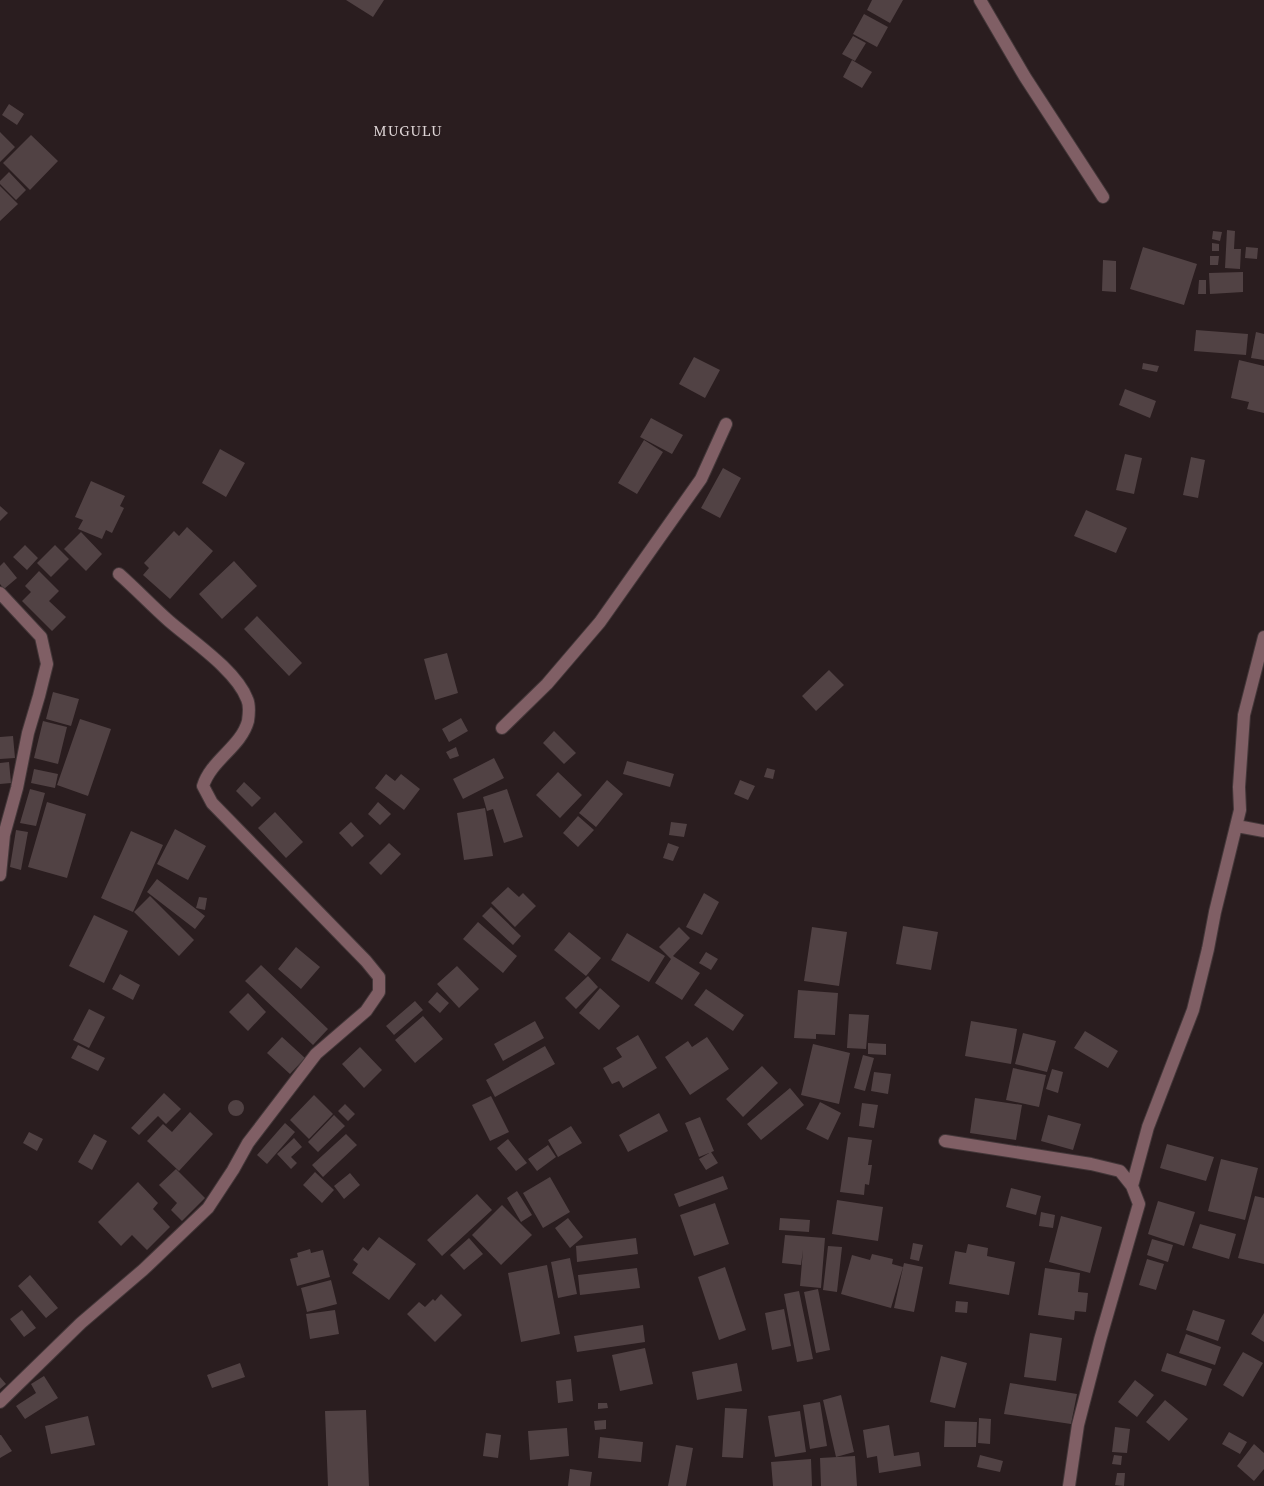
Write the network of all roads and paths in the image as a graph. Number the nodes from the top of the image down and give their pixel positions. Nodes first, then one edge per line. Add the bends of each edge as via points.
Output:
1 (980, 0) edge
2 (1103, 197) dead end
3 (726, 424) dead end
4 (119, 574) dead end
5 (0, 594) edge
6 (1264, 637) edge
7 (502, 728) dead end
8 (1237, 826) junction
9 (1264, 831) edge
10 (0, 875) edge
11 (945, 1141) dead end
12 (1132, 1186) junction
13 (0, 1402) edge
14 (1069, 1486) edge

1 - 2 street via 1025,77
3 - 7 street via 701,478 600,622 547,684
4 - 13 street via 215,660 244,693 249,709 247,723 237,742 220,758 203,786 212,803 366,961 379,977 379,992 366,1011 316,1054 248,1144 208,1208 81,1323
5 - 10 street via 41,636 47,664 4,835
6 - 8 street via 1244,716
8 - 9 street
8 - 12 street via 1193,1010 1148,1127
11 - 12 street via 1091,1164 1120,1171
12 - 14 street via 1139,1204 1078,1425

